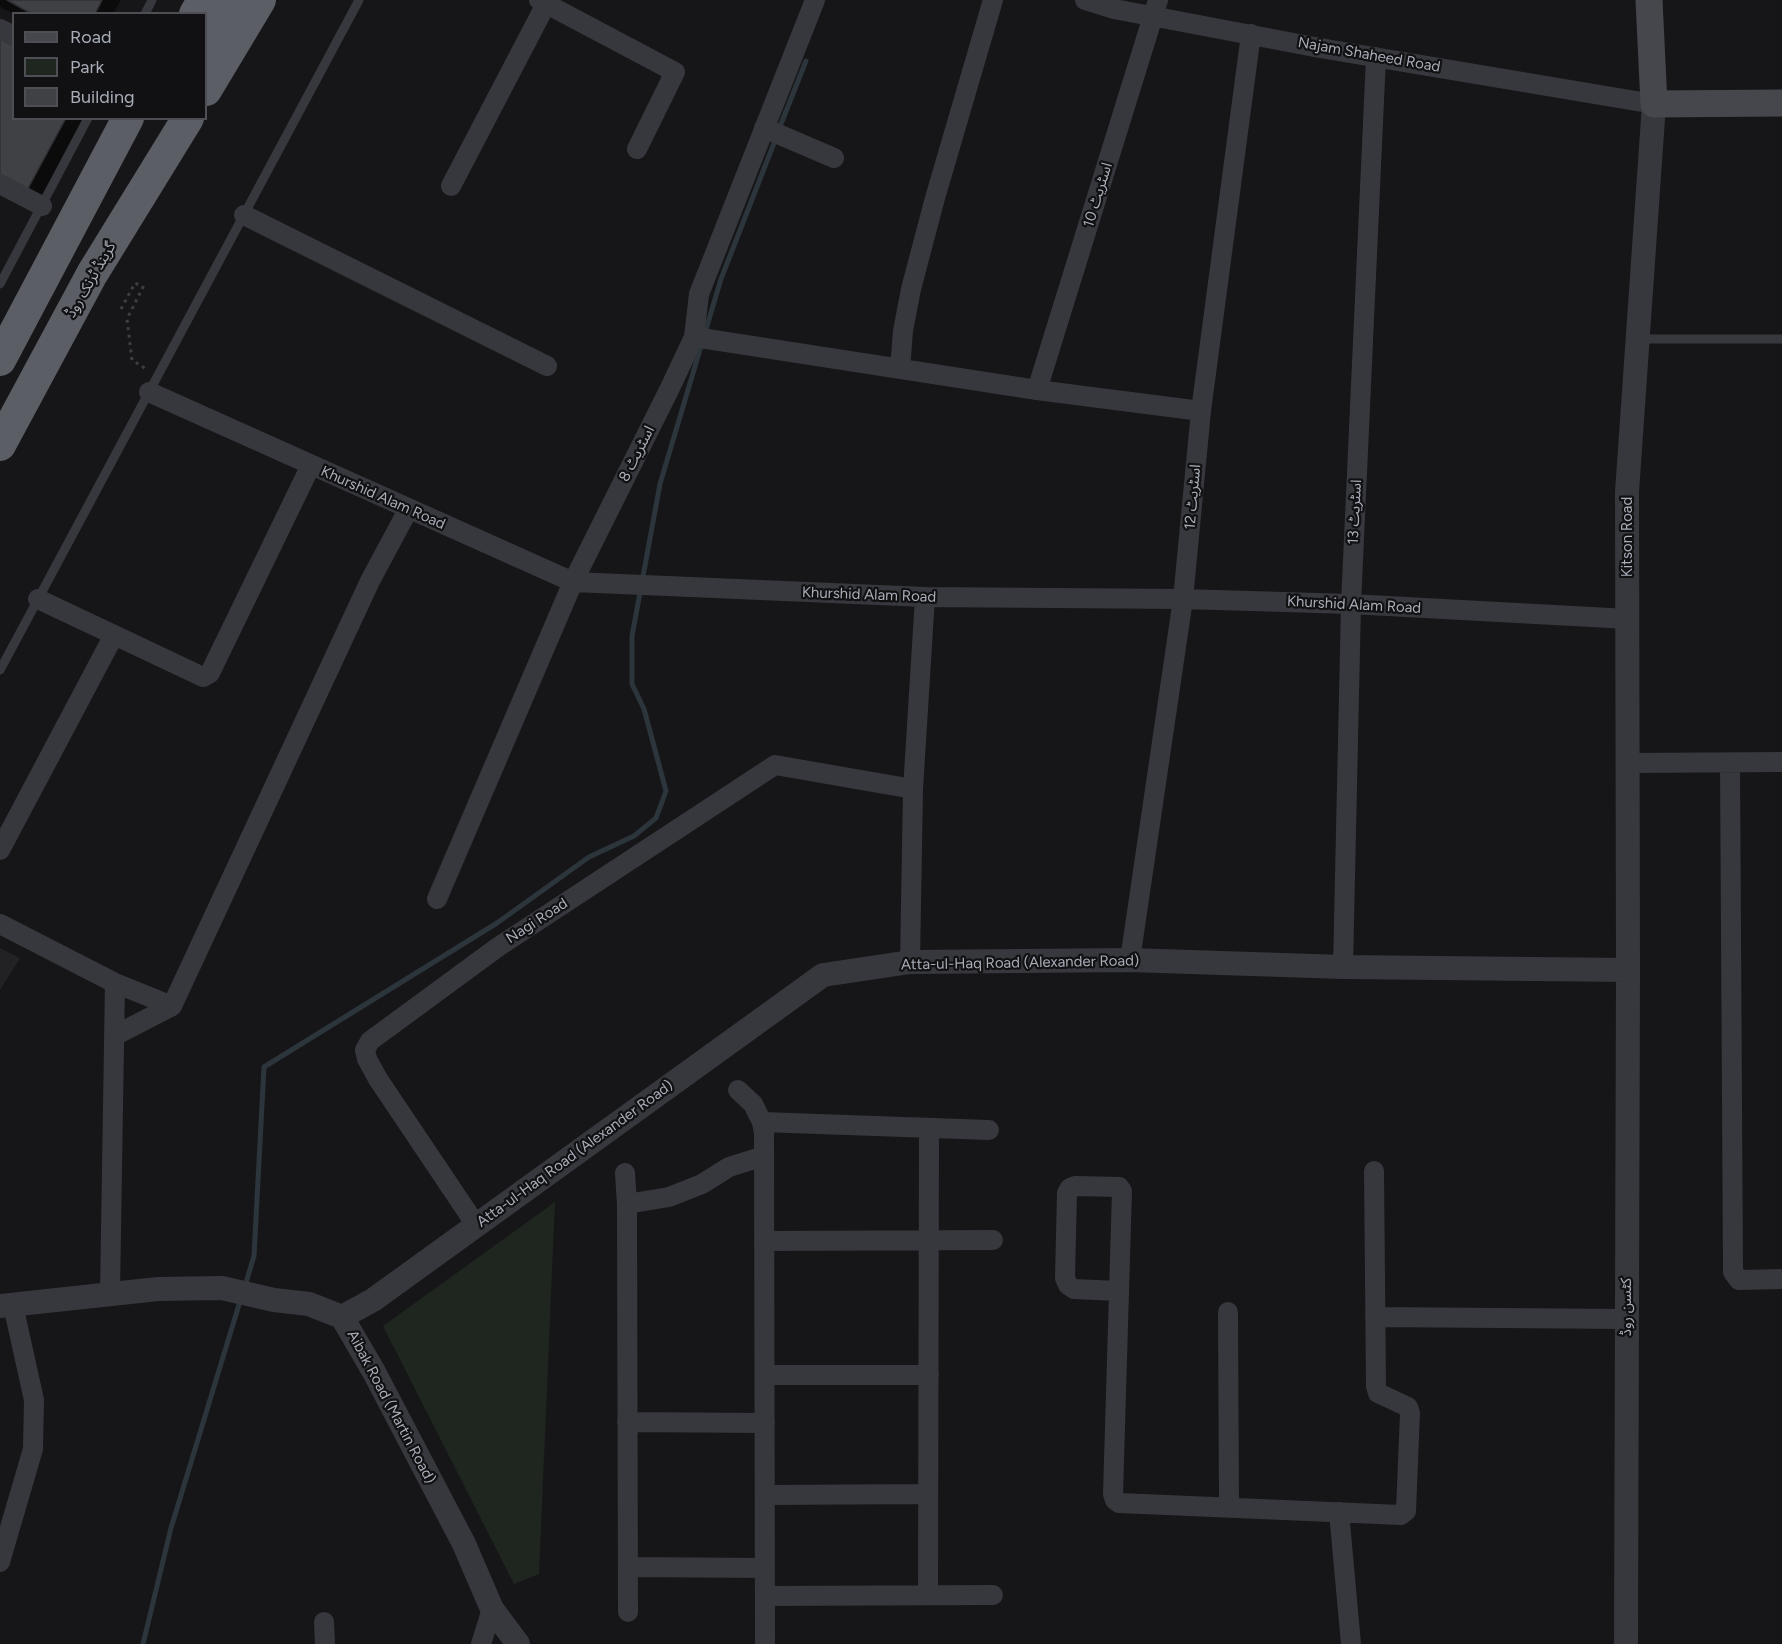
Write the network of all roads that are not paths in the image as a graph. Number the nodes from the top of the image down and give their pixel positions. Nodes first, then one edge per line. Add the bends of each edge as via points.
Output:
1 (234, 0) edge
2 (260, 0) edge
3 (359, 0) edge
4 (815, 0) edge
5 (993, 0) edge
6 (1085, 0) edge
7 (1649, 0) edge
8 (542, 2) edge
9 (1156, 8) edge
10 (1251, 34) junction
11 (207, 48) edge
12 (1376, 57) junction
13 (207, 88) edge
14 (1782, 103) edge
15 (1654, 104) junction
16 (87, 120) edge
17 (128, 120) edge
18 (166, 120) edge
19 (187, 120) edge
20 (774, 133) junction
21 (637, 149) dead end
22 (834, 158) dead end
23 (0, 184) edge
24 (451, 186) dead end
25 (42, 206) junction
26 (244, 215) junction
27 (92, 274) junction
28 (0, 284) edge
29 (702, 339) junction
30 (1638, 339) junction
31 (1782, 339) edge
32 (0, 360) edge
33 (547, 366) dead end
34 (900, 369) junction
35 (154, 384) junction
36 (1037, 390) junction
37 (1201, 411) junction
38 (0, 445) edge
39 (311, 465) junction
40 (408, 510) junction
41 (573, 582) junction
42 (925, 597) junction
43 (38, 599) junction
44 (1183, 599) junction
45 (1351, 604) junction
46 (1628, 619) junction
47 (114, 635) junction
48 (0, 670) edge
49 (1782, 762) edge
50 (1628, 763) junction
51 (1730, 763) junction
52 (913, 789) junction
53 (0, 850) edge
54 (437, 899) dead end
55 (0, 924) edge
56 (1130, 960) junction
57 (910, 962) junction
58 (1343, 967) junction
59 (1628, 970) junction
60 (115, 983) junction
61 (172, 1006) junction
62 (114, 1036) junction
63 (738, 1090) dead end
64 (762, 1122) junction
65 (929, 1128) junction
66 (989, 1130) dead end
67 (764, 1156) junction
68 (1374, 1171) dead end
69 (625, 1173) dead end
70 (627, 1204) junction
71 (476, 1225) junction
72 (928, 1240) junction
73 (993, 1240) dead end
74 (764, 1241) junction
75 (1782, 1279) edge
76 (1118, 1291) junction
77 (110, 1293) junction
78 (6, 1306) edge
79 (1228, 1312) dead end
80 (342, 1317) junction
81 (1375, 1317) junction
82 (1627, 1319) junction
83 (765, 1375) junction
84 (928, 1375) junction
85 (627, 1422) junction
86 (765, 1423) junction
87 (928, 1494) junction
88 (765, 1495) junction
89 (1229, 1507) junction
90 (1339, 1512) junction
91 (0, 1562) edge
92 (628, 1567) junction
93 (765, 1568) junction
94 (928, 1595) junction
95 (993, 1595) dead end
96 (765, 1596) junction
97 (492, 1609) junction
98 (628, 1612) dead end
99 (324, 1622) dead end
100 (325, 1644) edge
101 (482, 1644) edge
102 (518, 1644) edge
103 (765, 1644) edge
104 (1351, 1644) edge
105 (1626, 1644) edge

1 - 11 highway
2 - 13 highway
3 - 26 lane
4 - 20 street, اسٹریٹ 8
5 - 34 street via 911,289
6 - 9 street, Najam Shaheed Road via 1114,9
7 - 15 main road
8 - 21 street via 675,72
8 - 24 street
9 - 10 street, Najam Shaheed Road
9 - 36 street, اسٹریٹ 10
10 - 12 street, Najam Shaheed Road
10 - 37 street, اسٹریٹ 12
12 - 15 street, Najam Shaheed Road
12 - 45 street, اسٹریٹ 13
14 - 15 main road
15 - 30 street, Kitson Road
16 - 25 lane
17 - 32 highway
18 - 27 highway
19 - 27 highway, گرینڈ ٹرنک روڈ
20 - 22 street
20 - 29 street, اسٹریٹ 8 via 699,294
23 - 25 street
25 - 28 lane
26 - 33 street
26 - 35 lane
27 - 38 highway, گرینڈ ٹرنک روڈ
29 - 34 street
29 - 41 street, اسٹریٹ 8 via 669,390
30 - 31 lane
30 - 46 street, Kitson Road via 1627,492
34 - 36 street
35 - 39 street, Khurshid Alam Road
35 - 43 lane
36 - 37 street
37 - 44 street, اسٹریٹ 12
39 - 40 street, Khurshid Alam Road
39 - 47 street via 210,674 203,677
40 - 41 street, Khurshid Alam Road
40 - 61 street via 370,581
41 - 42 street, Khurshid Alam Road
41 - 54 street, اسٹریٹ 8
42 - 44 street, Khurshid Alam Road
42 - 52 street
43 - 47 street
43 - 48 lane
44 - 45 street, Khurshid Alam Road
44 - 56 street, اسٹریٹ 12
45 - 46 street, Khurshid Alam Road
45 - 58 street, اسٹریٹ 13
46 - 50 street, Kitson Road
47 - 53 street
49 - 51 street
50 - 51 street
50 - 59 street, Kitson Road
51 - 75 street via 1732,1272 1739,1280
52 - 57 street
52 - 71 street, Nagi Road via 776,765 498,947 370,1041 365,1050 367,1059
55 - 60 street
56 - 57 street, Atta-ul-Haq Road (Alexander Road)
56 - 58 street, Atta-ul-Haq Road (Alexander Road)
57 - 71 street, Atta-ul-Haq Road (Alexander Road) via 823,975
58 - 59 street, Atta-ul-Haq Road (Alexander Road)
59 - 82 street, کٹسن روڈ
60 - 61 street
60 - 62 street
61 - 62 street
62 - 77 street
63 - 64 street via 753,1104
64 - 65 street
64 - 67 street
65 - 66 street
65 - 72 street
67 - 70 street via 729,1167 702,1184 669,1197
67 - 74 street
68 - 81 street
69 - 70 street
70 - 85 street
71 - 80 street, Atta-ul-Haq Road (Alexander Road) via 373,1300
72 - 73 street
72 - 74 street
72 - 84 street
74 - 83 street
76 - 76 street via 1074,1289 1068,1285 1065,1278 1070,1188 1119,1187 1122,1191
76 - 89 street via 1115,1500
77 - 78 street, Aibak Road (Martin Road)
77 - 80 street, Aibak Road (Martin Road) via 222,1288 309,1304
78 - 91 street via 34,1400 33,1449
79 - 89 street
80 - 97 street, Aibak Road (Martin Road) via 464,1544
81 - 82 street
81 - 90 street via 1378,1393 1408,1407 1410,1413 1406,1511 1401,1515
82 - 105 street, کٹسن روڈ
83 - 84 street
83 - 86 street
84 - 87 street
85 - 86 street
85 - 92 street
86 - 88 street
87 - 88 street
87 - 94 street
88 - 93 street
89 - 90 street
90 - 104 street
92 - 93 street
92 - 98 street
93 - 96 street
94 - 95 street
94 - 96 street
96 - 103 street
97 - 101 street
97 - 102 street, Aibak Road (Martin Road)
99 - 100 street

